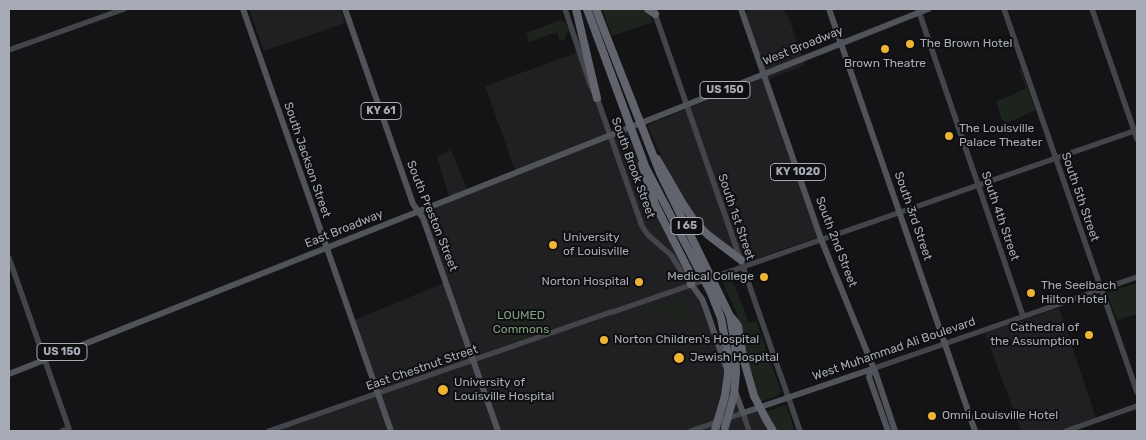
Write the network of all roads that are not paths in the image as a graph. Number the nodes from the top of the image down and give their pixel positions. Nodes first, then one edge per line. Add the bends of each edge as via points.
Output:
1 (124, 9) edge
2 (243, 9) edge
3 (345, 9) edge
4 (565, 9) edge
5 (576, 9) edge
6 (587, 9) edge
7 (596, 9) edge
8 (648, 9) edge
9 (741, 9) edge
10 (829, 9) edge
11 (928, 9) edge
12 (1004, 9) edge
13 (1092, 9) edge
14 (918, 11) edge
15 (654, 12) edge
16 (600, 31) junction
17 (842, 43) junction
18 (9, 50) edge
19 (764, 74) junction
20 (597, 98) junction
21 (687, 105) junction
22 (1136, 130) edge
23 (633, 134) junction
24 (610, 136) junction
25 (645, 138) junction
26 (1137, 139) edge
27 (1056, 158) junction
28 (978, 185) junction
29 (418, 211) junction
30 (900, 212) junction
31 (821, 239) junction
32 (326, 248) junction
33 (9, 258) edge
34 (742, 263) junction
35 (1137, 277) edge
36 (691, 284) junction
37 (1102, 289) junction
38 (730, 316) junction
39 (1024, 316) junction
40 (945, 343) junction
41 (45, 359) junction
42 (474, 360) junction
43 (872, 369) junction
44 (9, 374) edge
45 (1137, 392) edge
46 (377, 394) junction
47 (789, 398) junction
48 (1137, 406) edge
49 (743, 414) junction
50 (724, 429) edge
51 (65, 430) edge
52 (714, 430) edge
53 (269, 431) edge
54 (391, 431) edge
55 (498, 431) edge
56 (692, 431) edge
57 (748, 431) edge
58 (773, 431) edge
59 (800, 431) edge
60 (888, 431) edge
61 (896, 431) edge
62 (975, 431) edge
63 (1066, 431) edge

1 - 18 street
2 - 32 main road, South Jackson Street
3 - 29 main road, South Preston Street / KY 61
4 - 20 street, South Brook Street
5 - 20 highway
6 - 16 highway, I 65
7 - 16 highway, I 65
8 - 15 highway
9 - 19 main road, South 2nd Street / KY 1020
10 - 17 main road, South 3rd Street
11 - 14 main road, West Broadway / US 150
12 - 27 street, South 5th Street
13 - 22 street
14 - 17 main road, West Broadway / US 150
14 - 28 street, South 4th Street
15 - 21 street, South 1st Street
16 - 23 highway, I 65, bridge
16 - 25 highway, I 65, bridge
17 - 19 main road, West Broadway / US 150
17 - 30 main road, South 3rd Street
19 - 21 main road, West Broadway / US 150
19 - 31 main road, South 2nd Street / KY 1020
20 - 24 street, South Brook Street
21 - 24 main road, East Broadway / US 150
21 - 34 street, South 1st Street
22 - 26 street
22 - 27 street, East Chestnut Street
23 - 36 highway, bridge via 655,204 691,275
23 - 52 highway, I 65, bridge via 652,181 721,318 728,374
24 - 29 main road, East Broadway / US 150
24 - 36 street, South Brook Street via 642,226 671,255
25 - 34 highway, bridge via 695,222
25 - 38 highway, I 65, bridge
27 - 28 street, East Chestnut Street
27 - 37 street, South 5th Street
28 - 30 street, East Chestnut Street
28 - 39 street, South 4th Street
29 - 32 main road, East Broadway / US 150
29 - 42 main road, South Preston Street / KY 61
30 - 31 street, East Chestnut Street
30 - 40 main road, South 3rd Street
31 - 34 street, East Chestnut Street
31 - 43 main road, South 2nd Street / KY 1020
32 - 41 main road, East Broadway / US 150
32 - 46 main road, South Jackson Street
33 - 41 street
34 - 36 street, East Chestnut Street
34 - 47 street, South 1st Street
35 - 37 street, West Muhammad Ali Boulevard
36 - 42 street, East Chestnut Street
36 - 49 main road, South Brook Street via 702,299
37 - 39 street, West Muhammad Ali Boulevard
37 - 45 street, South 5th Street
38 - 50 highway, I 65, bridge via 736,373 734,395
38 - 58 highway, bridge via 738,326 751,387
39 - 40 street, West Muhammad Ali Boulevard
40 - 43 street, West Muhammad Ali Boulevard
40 - 62 main road, South 3rd Street
41 - 44 main road, East Broadway / US 150
41 - 51 street
42 - 46 street, East Chestnut Street
42 - 55 main road, South Preston Street / KY 61
43 - 47 main road, West Muhammad Ali Boulevard
43 - 60 main road, South 2nd Street / KY 1020 via 869,376
43 - 61 main road, South 2nd Street / KY 1020
46 - 53 street, East Chestnut Street
46 - 54 main road, South Jackson Street
47 - 49 main road, West Muhammad Ali Boulevard
47 - 59 street, South 1st Street
48 - 63 street
49 - 56 street
49 - 57 street, South Brook Street

